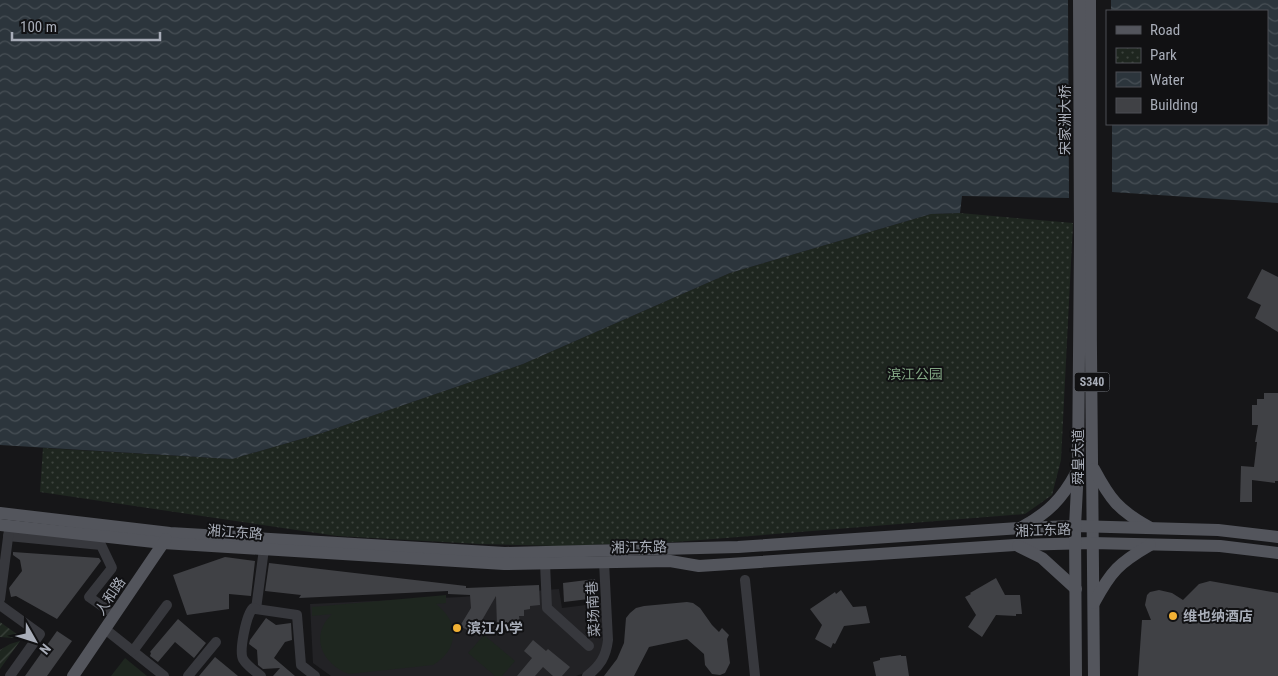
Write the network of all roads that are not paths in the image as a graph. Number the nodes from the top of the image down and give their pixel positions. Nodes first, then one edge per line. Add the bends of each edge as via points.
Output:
1 (1079, 0) edge
2 (1090, 0) edge
3 (1085, 240) junction
4 (1093, 468) junction
5 (1078, 469) junction
6 (0, 513) edge
7 (1075, 526) junction
8 (1092, 526) junction
9 (1020, 528) junction
10 (1151, 528) junction
11 (6, 529) edge
12 (984, 531) junction
13 (1278, 537) edge
14 (167, 538) junction
15 (1092, 543) junction
16 (1075, 544) junction
17 (1152, 544) junction
18 (1015, 545) junction
19 (985, 547) junction
20 (264, 549) junction
21 (1278, 553) edge
22 (604, 562) junction
23 (545, 563) junction
24 (745, 580) dead end
25 (1076, 589) junction
26 (0, 599) edge
27 (167, 605) dead end
28 (0, 606) edge
29 (1093, 606) junction
30 (256, 609) junction
31 (114, 616) junction
32 (105, 629) junction
33 (216, 642) dead end
34 (589, 646) dead end
35 (133, 651) junction
36 (10, 676) edge
37 (74, 676) edge
38 (164, 676) edge
39 (188, 676) edge
40 (261, 676) edge
41 (315, 676) edge
42 (587, 676) edge
43 (755, 676) edge
44 (1076, 676) edge
45 (1094, 676) edge

1 - 3 main road, 宋家洲大桥 / S340
2 - 3 main road, 宋家洲大桥 / S340
3 - 4 main road, 舜皇大道 / S340
3 - 5 main road, 舜皇大道 / S340
4 - 8 main road, 舜皇大道 / S340
4 - 10 main road via 1117,506
5 - 7 main road, 舜皇大道 / S340
5 - 9 main road via 1055,504
6 - 14 main road, 湘江东路
7 - 8 main road, 湘江东路
7 - 9 main road, 湘江东路
7 - 16 main road, 舜皇大道 / S340
8 - 10 main road, 湘江东路
8 - 15 main road, 舜皇大道 / S340
9 - 12 main road, 湘江东路
10 - 13 main road, 湘江东路 via 1218,530
11 - 14 main road, 湘江东路
11 - 26 street
11 - 31 street via 100,545 112,568 90,597
12 - 14 main road, 湘江东路 via 738,547 505,553
12 - 19 main road
14 - 20 main road, 湘江东路
14 - 31 main road, 人和路
15 - 16 main road, 湘江东路
15 - 17 main road, 湘江东路
15 - 29 main road, 舜皇大道 / S340
16 - 18 main road, 湘江东路
16 - 25 main road, 舜皇大道 / S340
17 - 21 main road, 湘江东路 via 1220,546
17 - 29 main road via 1116,569
18 - 19 main road, 湘江东路
18 - 25 main road via 1042,558
19 - 22 main road, 湘江东路 via 700,566 670,561
20 - 23 main road, 湘江东路 via 504,564
20 - 30 street
22 - 23 main road, 湘江东路
22 - 42 street, 菜场南巷 via 608,645 603,661
23 - 34 street via 547,608
24 - 43 street
25 - 44 main road, 舜皇大道 / S340
27 - 35 street
28 - 36 street via 40,634
29 - 45 main road, 舜皇大道 / S340
30 - 40 street via 253,608 248,616 241,654
30 - 41 street via 297,615 301,665
31 - 32 main road, 人和路
32 - 35 street
32 - 37 main road, 人和路
33 - 39 street
35 - 38 street

